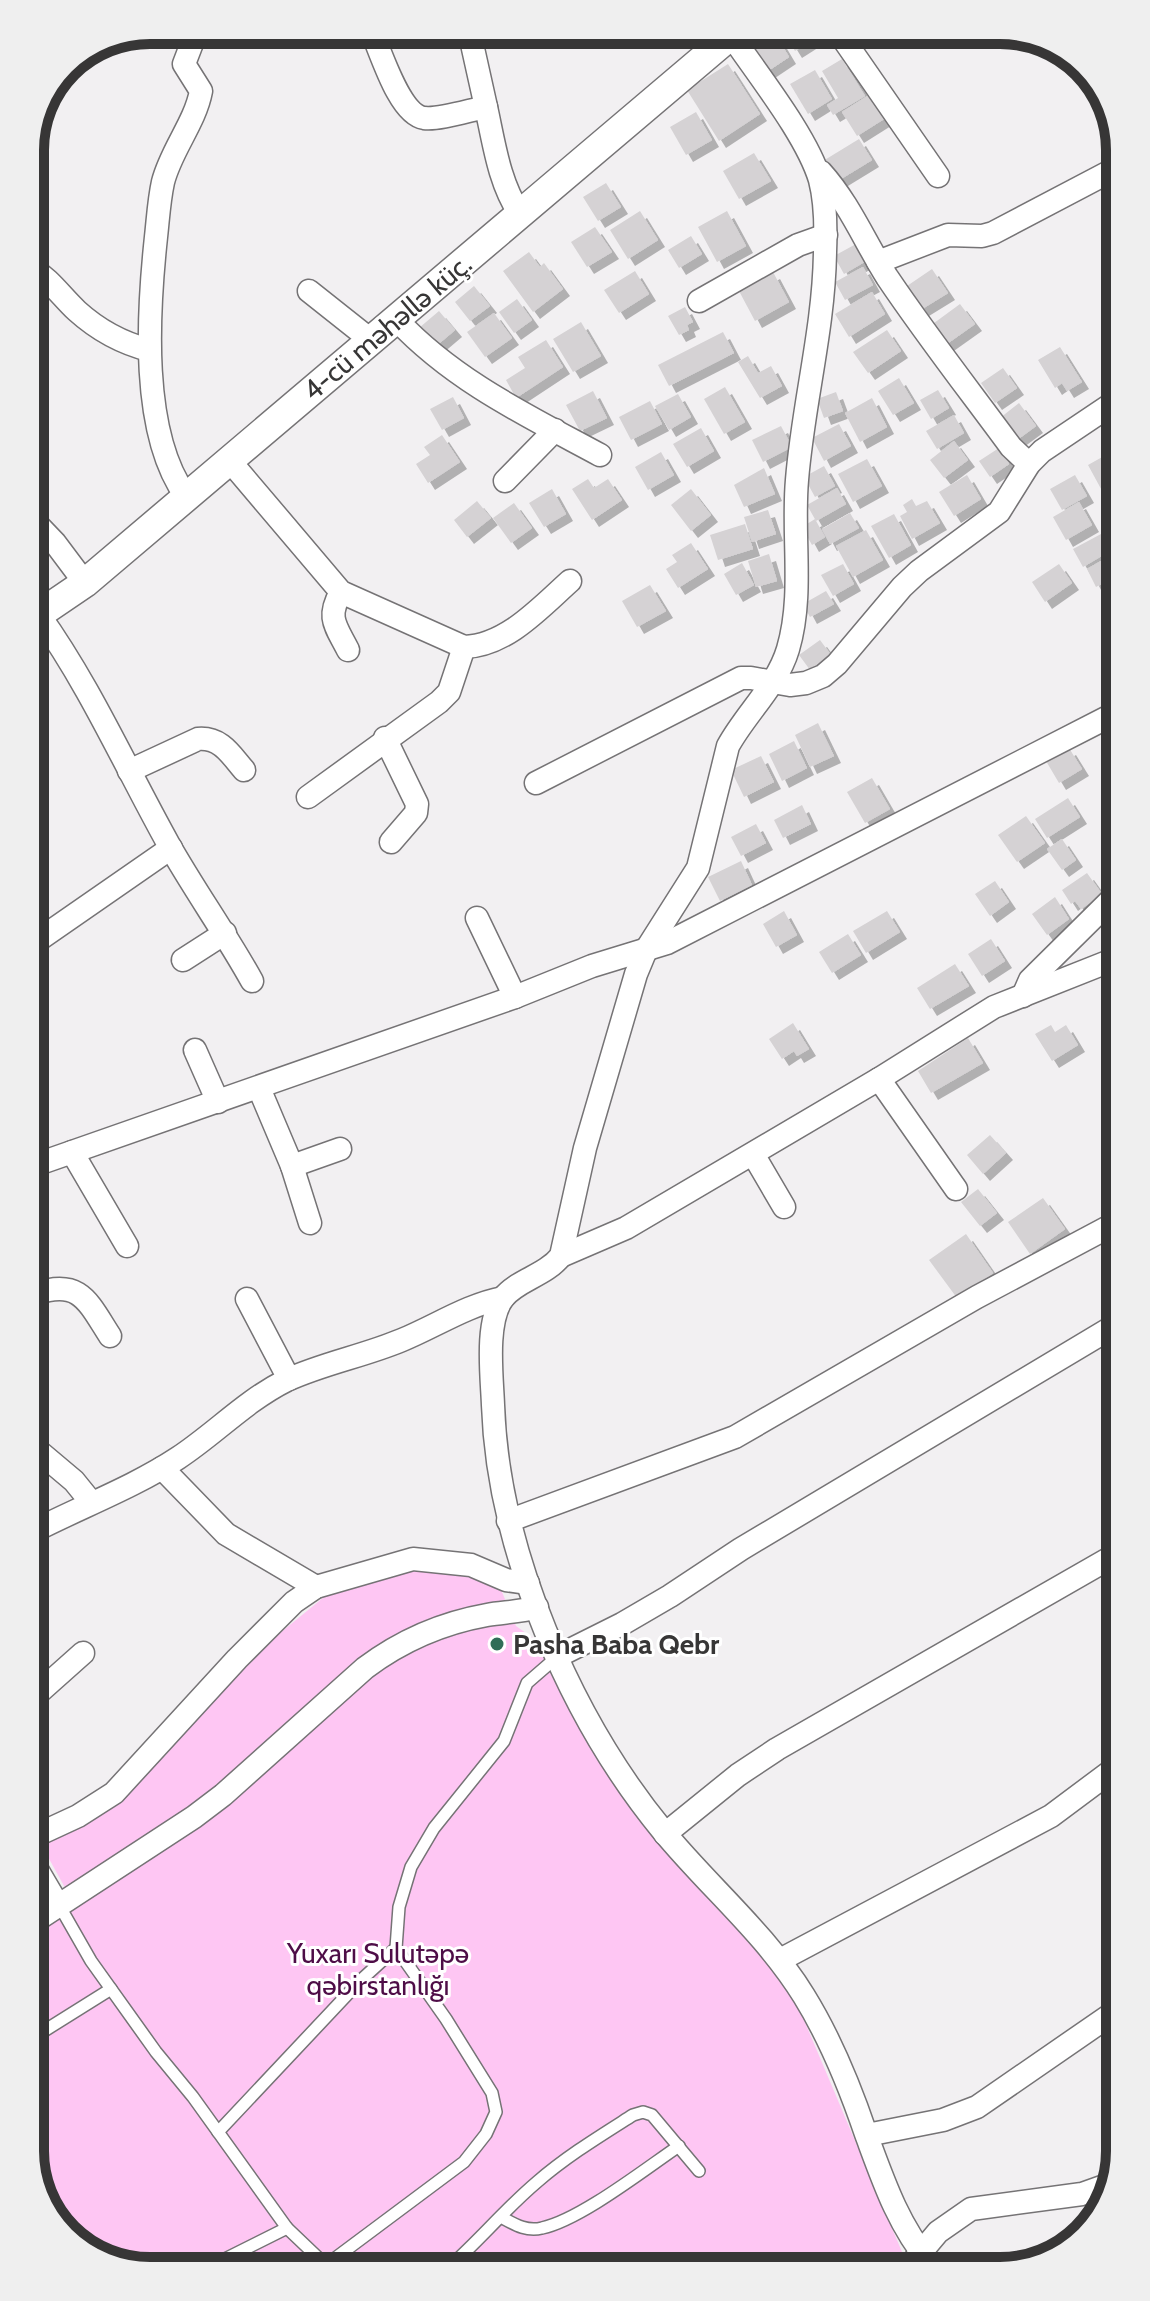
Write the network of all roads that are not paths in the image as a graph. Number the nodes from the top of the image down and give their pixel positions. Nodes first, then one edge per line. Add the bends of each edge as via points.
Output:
1 (192, 44) edge
2 (377, 44) edge
3 (472, 44) edge
4 (721, 44) edge
5 (741, 44) edge
6 (847, 44) edge
7 (486, 107) junction
8 (815, 166) junction
9 (1106, 174) edge
10 (938, 176) dead end
11 (520, 214) junction
12 (826, 235) junction
13 (878, 262) junction
14 (44, 276) edge
15 (309, 291) dead end
16 (699, 301) dead end
17 (397, 320) junction
18 (372, 341) junction
19 (149, 350) junction
20 (1106, 408) edge
21 (555, 430) junction
22 (600, 455) dead end
23 (229, 460) junction
24 (1029, 464) junction
25 (505, 481) dead end
26 (186, 496) junction
27 (44, 532) edge
28 (570, 581) dead end
29 (85, 583) junction
30 (341, 592) junction
31 (44, 611) edge
32 (44, 626) edge
33 (464, 647) junction
34 (348, 650) dead end
35 (772, 683) junction
36 (1106, 718) edge
37 (385, 738) junction
38 (244, 770) dead end
39 (129, 771) junction
40 (536, 783) dead end
41 (308, 797) dead end
42 (391, 842) dead end
43 (171, 848) junction
44 (1106, 905) edge
45 (477, 918) dead end
46 (225, 933) junction
47 (44, 936) edge
48 (646, 950) junction
49 (183, 960) dead end
50 (1106, 963) edge
51 (252, 981) dead end
52 (1023, 996) junction
53 (515, 997) junction
54 (195, 1050) dead end
55 (879, 1079) junction
56 (259, 1088) junction
57 (218, 1102) junction
58 (340, 1149) dead end
59 (72, 1152) junction
60 (753, 1154) junction
61 (44, 1162) edge
62 (292, 1166) junction
63 (956, 1189) dead end
64 (784, 1207) dead end
65 (310, 1223) dead end
66 (1106, 1228) edge
67 (127, 1246) dead end
68 (561, 1256) junction
69 (44, 1291) edge
70 (503, 1298) junction
71 (247, 1299) dead end
72 (1106, 1331) edge
73 (110, 1336) dead end
74 (289, 1379) junction
75 (44, 1456) edge
76 (162, 1468) junction
77 (91, 1502) junction
78 (508, 1521) junction
79 (44, 1526) edge
80 (1106, 1560) edge
81 (528, 1583) junction
82 (316, 1587) junction
83 (537, 1607) junction
84 (83, 1653) dead end
85 (558, 1656) junction
86 (44, 1688) edge
87 (1106, 1775) edge
88 (44, 1832) edge
89 (665, 1834) junction
90 (44, 1881) edge
91 (58, 1905) junction
92 (44, 1915) edge
93 (396, 1948) junction
94 (780, 1960) junction
95 (111, 1989) junction
96 (1106, 2018) edge
97 (44, 2031) dead end
98 (218, 2132) junction
99 (867, 2135) junction
100 (679, 2146) junction
101 (699, 2171) dead end
102 (1098, 2188) edge
103 (501, 2217) junction
104 (287, 2228) junction
105 (229, 2257) edge
106 (317, 2257) edge
107 (341, 2257) edge
108 (459, 2257) edge
109 (919, 2257) edge
110 (923, 2257) edge

1 - 19 street via 184,64 201,91 164,180
2 - 7 street via 411,113 426,119
3 - 7 street
4 - 11 street, 4-cü məhəllə küç.
5 - 8 street
6 - 10 street
7 - 11 street via 503,181
8 - 12 street
8 - 13 street via 841,197
9 - 13 street via 993,233 948,235
11 - 17 street, 4-cü məhəllə küç.
12 - 16 street via 798,245
12 - 35 street via 823,303 797,480 794,626
13 - 24 street via 1011,447
14 - 19 street via 99,328
15 - 18 street
17 - 18 street, 4-cü məhəllə küç.
17 - 21 street via 420,345 478,389
18 - 23 street, 4-cü məhəllə küç.
19 - 26 street via 159,432 170,471
20 - 24 street
21 - 22 street
21 - 25 street
23 - 26 street, 4-cü məhəllə küç.
23 - 30 street
24 - 35 street via 999,512 919,571 830,670 806,683
26 - 29 street, 4-cü məhəllə küç.
27 - 29 street
28 - 33 street via 496,641
29 - 31 street, 4-cü məhəllə küç.
30 - 33 street
30 - 34 street via 332,618
32 - 39 street via 66,652
33 - 37 street via 449,692
35 - 40 street via 751,678 727,684
35 - 48 street via 728,746 698,868
36 - 48 street via 698,929
37 - 41 street
37 - 42 street via 417,804 416,813
38 - 39 street via 220,742 209,738
39 - 43 street
43 - 46 street
43 - 47 street
44 - 52 street via 1030,980
45 - 53 street
46 - 49 street
46 - 51 street
48 - 53 street
48 - 68 street via 589,1134
50 - 52 street
52 - 55 street via 974,1018
53 - 56 street
54 - 57 street
55 - 60 street
55 - 63 street
56 - 57 street
56 - 62 street
57 - 59 street
58 - 62 street
59 - 61 street
59 - 67 street
60 - 64 street
60 - 68 street via 626,1228
62 - 65 street
66 - 78 street via 735,1437
68 - 70 street
69 - 73 street via 69,1288 85,1297
70 - 74 street via 378,1350
70 - 78 street via 492,1329 492,1370
71 - 74 street
72 - 85 street via 670,1596
74 - 76 street via 243,1405
75 - 77 street
76 - 77 street
76 - 82 street via 226,1534
77 - 79 street
78 - 81 street
80 - 89 street via 777,1749
81 - 82 street via 471,1565 413,1559
81 - 83 street
82 - 88 street via 237,1659 114,1793
83 - 85 street
83 - 91 street via 444,1626 387,1651 213,1802
84 - 86 street
85 - 89 street via 623,1779
85 - 93 lane via 527,1683 504,1741 434,1828 411,1867 399,1907
87 - 94 street via 1051,1816
89 - 94 street
90 - 91 street
91 - 92 street
91 - 95 lane
93 - 98 lane
93 - 107 lane via 492,2093 496,2112 464,2162
94 - 99 street via 822,2031
95 - 97 lane
95 - 98 lane
96 - 99 street via 977,2107 943,2120
98 - 104 lane
99 - 109 street via 890,2200
100 - 101 lane
100 - 103 lane via 570,2217 541,2229
100 - 103 lane via 652,2115 633,2115 567,2157
102 - 110 street via 971,2209 938,2232
103 - 108 lane
104 - 105 lane
104 - 106 lane

